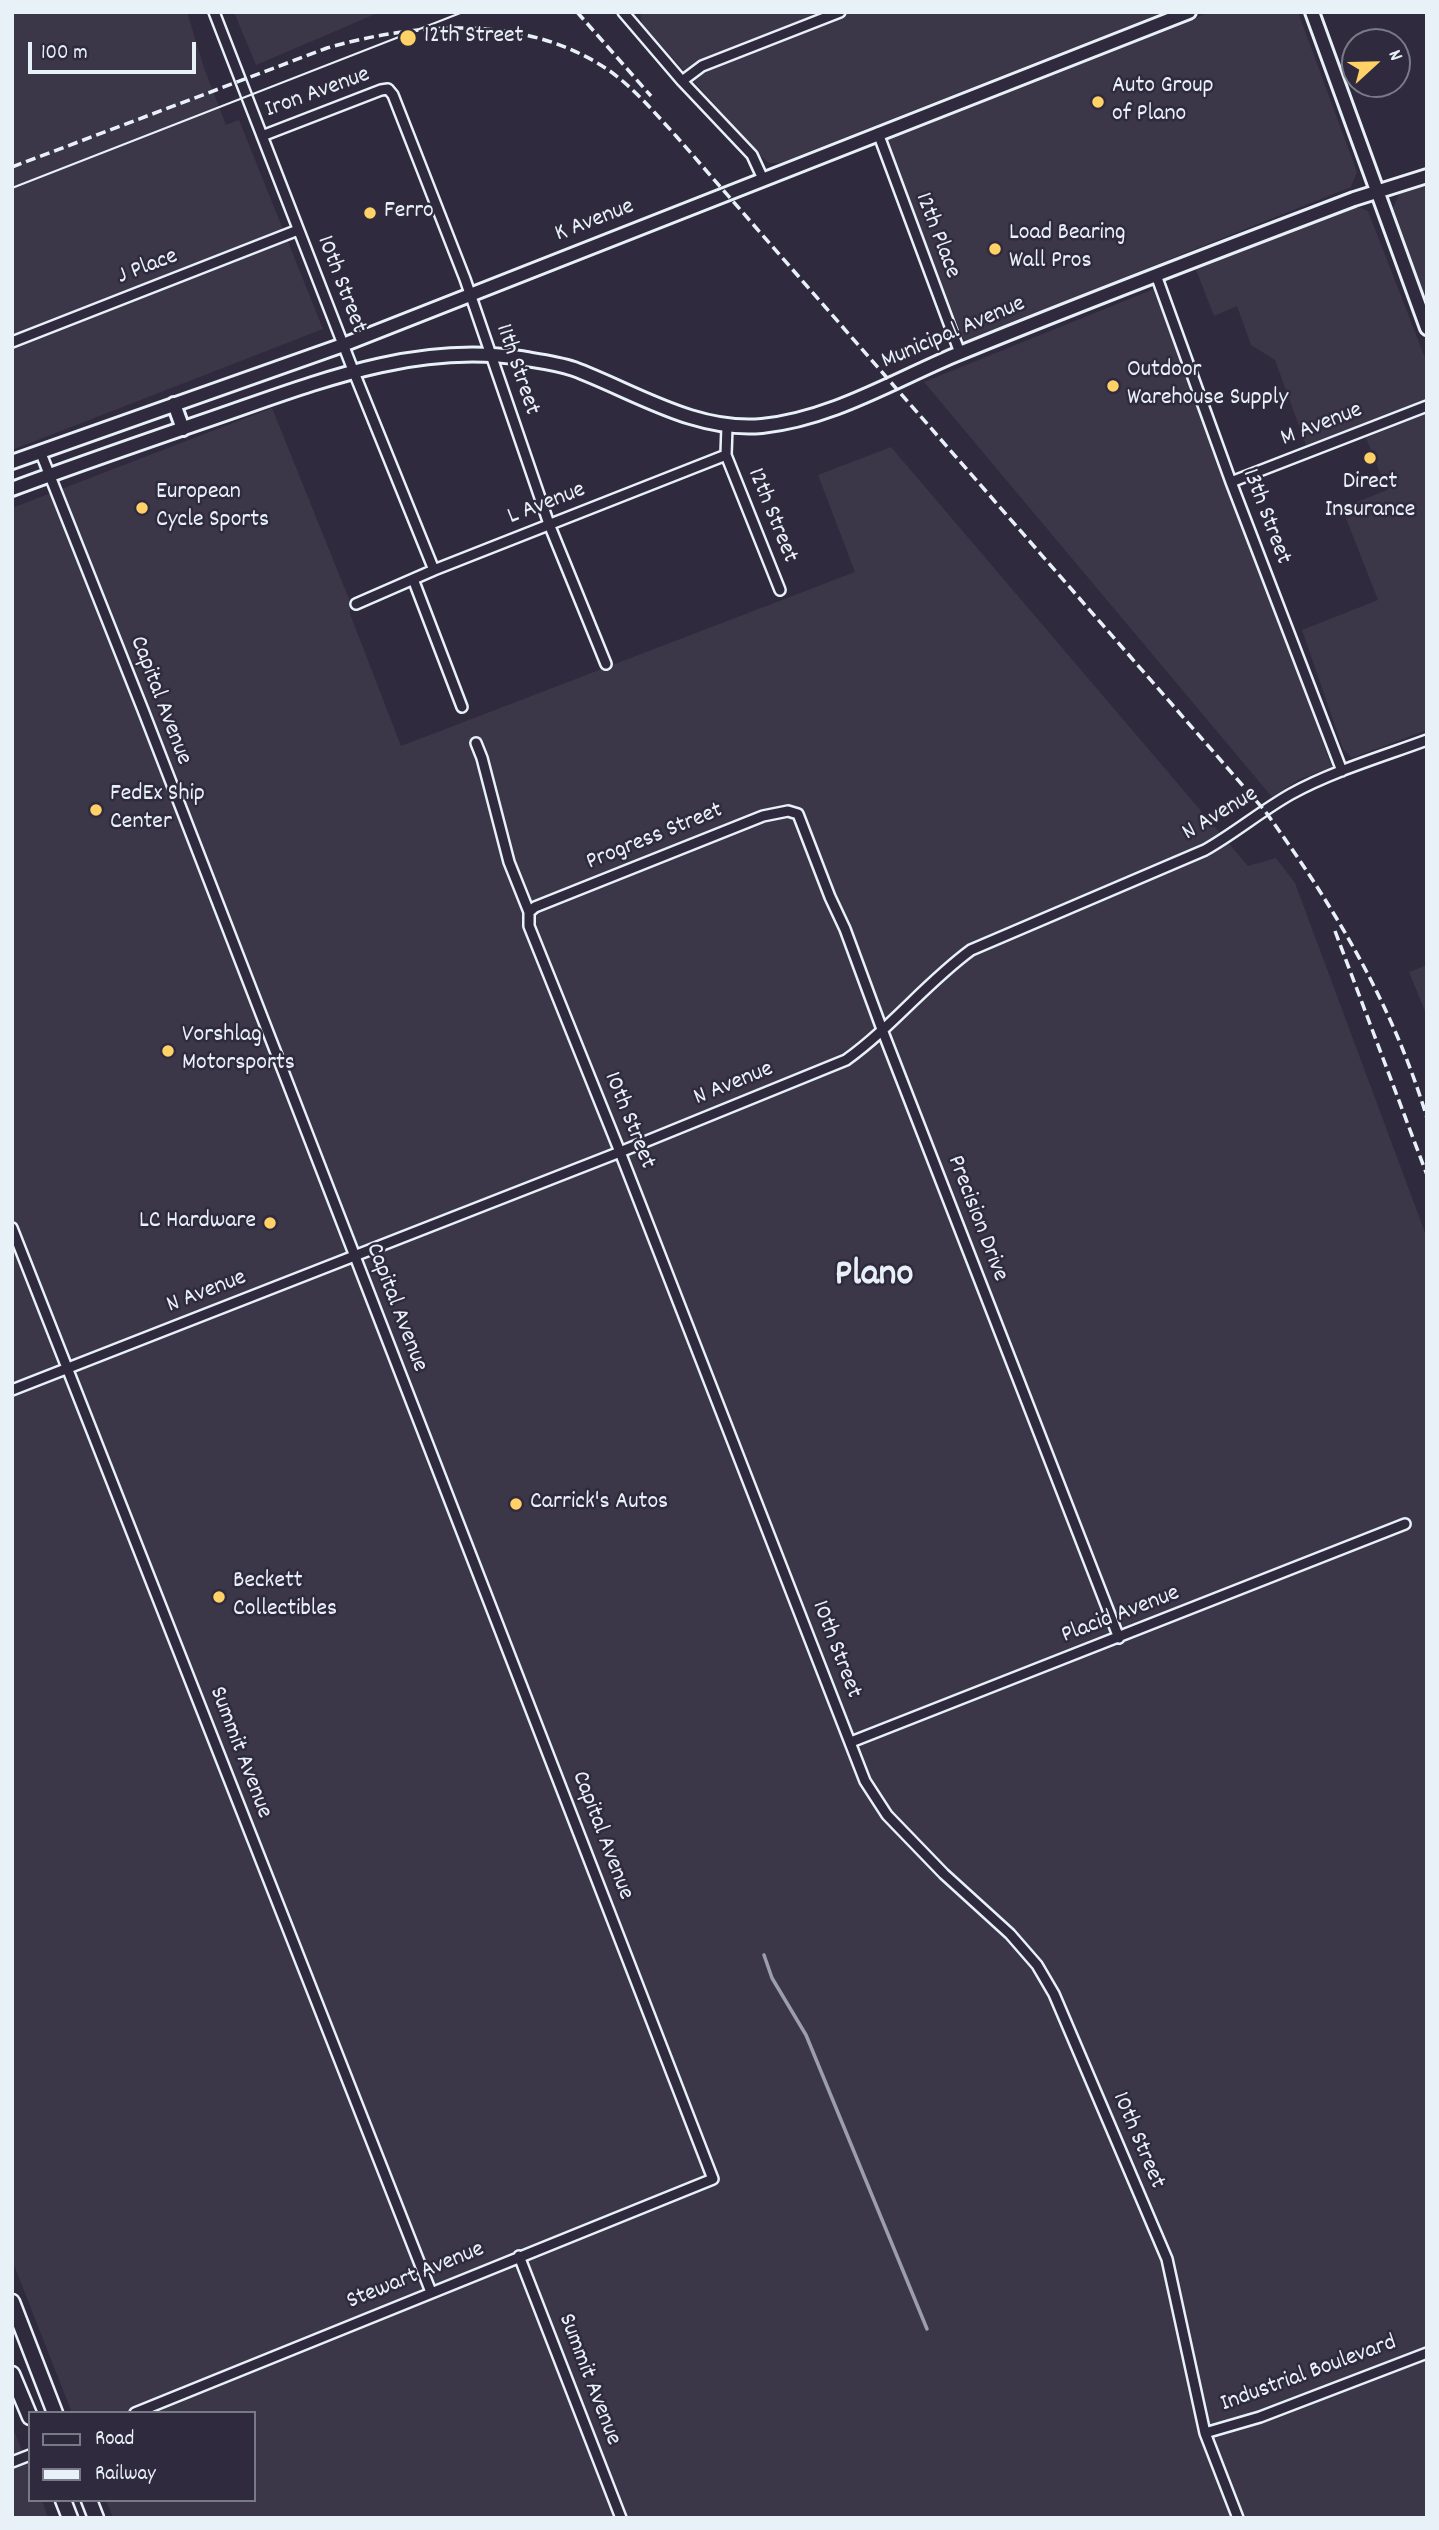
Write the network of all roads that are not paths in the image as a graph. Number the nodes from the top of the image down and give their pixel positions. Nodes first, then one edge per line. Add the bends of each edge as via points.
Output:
1 (214, 12) edge
2 (840, 12) edge
3 (1189, 12) edge
4 (1312, 12) edge
5 (624, 13) edge
6 (682, 81) junction
7 (388, 89) joint
8 (878, 133) junction
9 (262, 136) junction
10 (1427, 176) edge
11 (763, 179) junction
12 (1376, 192) junction
13 (298, 230) junction
14 (1156, 275) junction
15 (470, 293) junction
16 (1427, 328) edge
17 (12, 342) edge
18 (343, 345) junction
19 (960, 353) junction
20 (490, 356) junction
21 (353, 370) junction
22 (174, 404) junction
23 (1427, 406) edge
24 (727, 426) junction
25 (183, 429) junction
26 (40, 451) junction
27 (726, 456) junction
28 (12, 462) edge
29 (49, 475) junction
30 (1231, 482) junction
31 (12, 489) edge
32 (550, 524) junction
33 (434, 570) junction
34 (413, 579) junction
35 (780, 590) dead end
36 (356, 604) dead end
37 (606, 664) dead end
38 (462, 707) dead end
39 (1427, 740) edge
40 (476, 743) dead end
41 (1342, 771) junction
42 (798, 814) joint
43 (529, 912) junction
44 (883, 1032) junction
45 (620, 1152) junction
46 (12, 1228) edge
47 (355, 1256) junction
48 (67, 1368) junction
49 (12, 1390) edge
50 (1405, 1524) dead end
51 (1119, 1638) junction
52 (851, 1742) junction
53 (713, 2179) joint
54 (519, 2256) junction
55 (431, 2292) junction
56 (12, 2302) edge
57 (1427, 2353) edge
58 (12, 2374) edge
59 (54, 2411) edge
60 (140, 2411) edge
61 (28, 2412) edge
62 (1205, 2433) junction
63 (621, 2518) edge
64 (1238, 2518) edge

1 - 9 street, 10th Street
2 - 6 street via 702,66
3 - 8 main road, K Avenue
4 - 12 main road
5 - 6 street
6 - 11 street via 752,155
7 - 9 street, Iron Avenue
7 - 15 street, 11th Street
8 - 11 main road, K Avenue
8 - 19 street, 12th Place
9 - 13 street, 10th Street
10 - 12 main road, Municipal Avenue
11 - 15 main road, K Avenue
12 - 14 main road, Municipal Avenue
12 - 16 main road
13 - 17 street, J Place
13 - 18 street, 10th Street
14 - 19 main road, Municipal Avenue
14 - 30 street, 13th Street
15 - 18 main road, K Avenue
15 - 20 street, 11th Street
18 - 21 street, 10th Street
18 - 22 main road, K Avenue
19 - 24 main road, Municipal Avenue via 810,416 759,426
20 - 21 main road via 435,356
20 - 24 main road, Municipal Avenue via 572,369 677,413
20 - 32 street, 11th Street
21 - 25 main road
21 - 33 street, 10th Street
22 - 25 main road
22 - 26 main road, K Avenue
23 - 30 street, M Avenue
24 - 27 street
25 - 29 main road
26 - 28 main road, K Avenue
26 - 29 street, Capital Avenue
27 - 32 street, L Avenue
27 - 35 street, 12th Street
29 - 31 main road
29 - 47 street, Capital Avenue
30 - 41 street, 13th Street
32 - 33 street, L Avenue
32 - 37 street, 11th Street
33 - 34 street, L Avenue
34 - 36 street, L Avenue
34 - 38 street
39 - 41 street, N Avenue
40 - 43 street, 10th Street via 509,862
41 - 44 street, N Avenue via 1292,794 1205,850 971,950 943,971
42 - 43 street, Progress Street via 789,811 763,816
42 - 44 street, Precision Drive
43 - 45 street, 10th Street via 529,926
44 - 45 street, N Avenue via 846,1060
44 - 51 street, Precision Drive
45 - 47 street, N Avenue
45 - 52 street, 10th Street
46 - 48 street, Summit Avenue
47 - 48 street, N Avenue
47 - 53 street, Capital Avenue
48 - 49 street, N Avenue
48 - 55 street, Summit Avenue
50 - 51 street, Placid Avenue
51 - 52 street, Placid Avenue
52 - 62 street, 10th Street via 865,1781 887,1815 1007,1930 1054,1994 1167,2259
53 - 54 street, Stewart Avenue
54 - 55 street, Stewart Avenue
54 - 63 street, Summit Avenue
55 - 60 street, Stewart Avenue
56 - 59 main road
57 - 62 street, Industrial Boulevard via 1260,2417
58 - 61 main road
62 - 64 street, 10th Street

